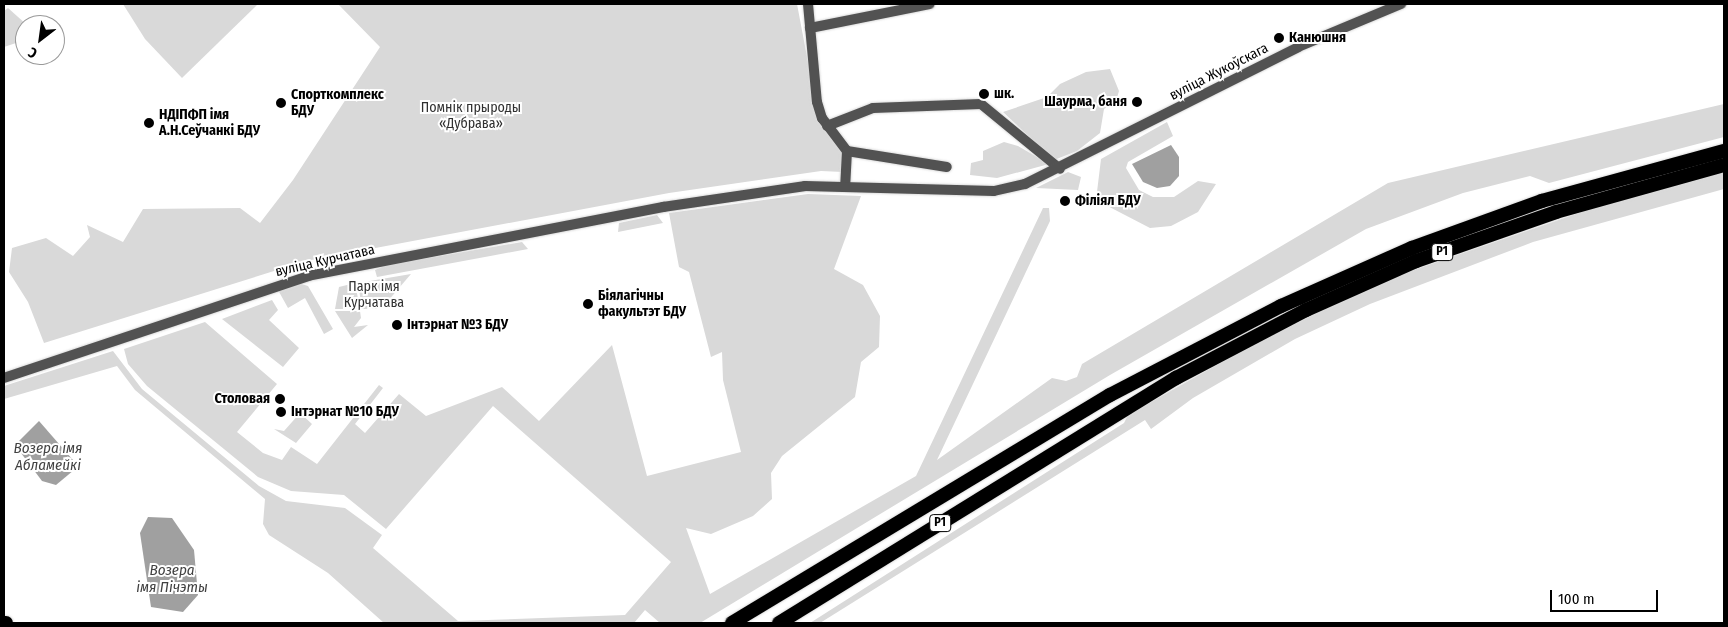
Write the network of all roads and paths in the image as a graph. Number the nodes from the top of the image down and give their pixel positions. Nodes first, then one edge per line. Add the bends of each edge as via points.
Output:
1 (808, 4) edge
2 (930, 4) edge
3 (1401, 4) edge
4 (810, 28) junction
5 (827, 126) junction
6 (847, 151) junction
7 (1724, 151) edge
8 (1724, 165) edge
9 (947, 167) dead end
10 (1060, 169) junction
11 (845, 185) junction
12 (4, 378) edge
13 (732, 623) edge
14 (779, 623) edge

1 - 4 street
2 - 4 street
3 - 10 street, вуліца Жукоўскага via 1298,47
4 - 5 street via 811,65
5 - 6 street
5 - 10 street via 873,108 981,104
6 - 9 street
6 - 11 street
7 - 13 highway, Р1 via 1534,203 1412,248 1281,306 1110,395
8 - 14 highway, Р1 via 1556,212 1416,261 1306,310 1176,378
10 - 11 street, вуліца Жукоўскага via 1025,184 994,191
11 - 12 street, вуліца Курчатава via 775,188 308,276

